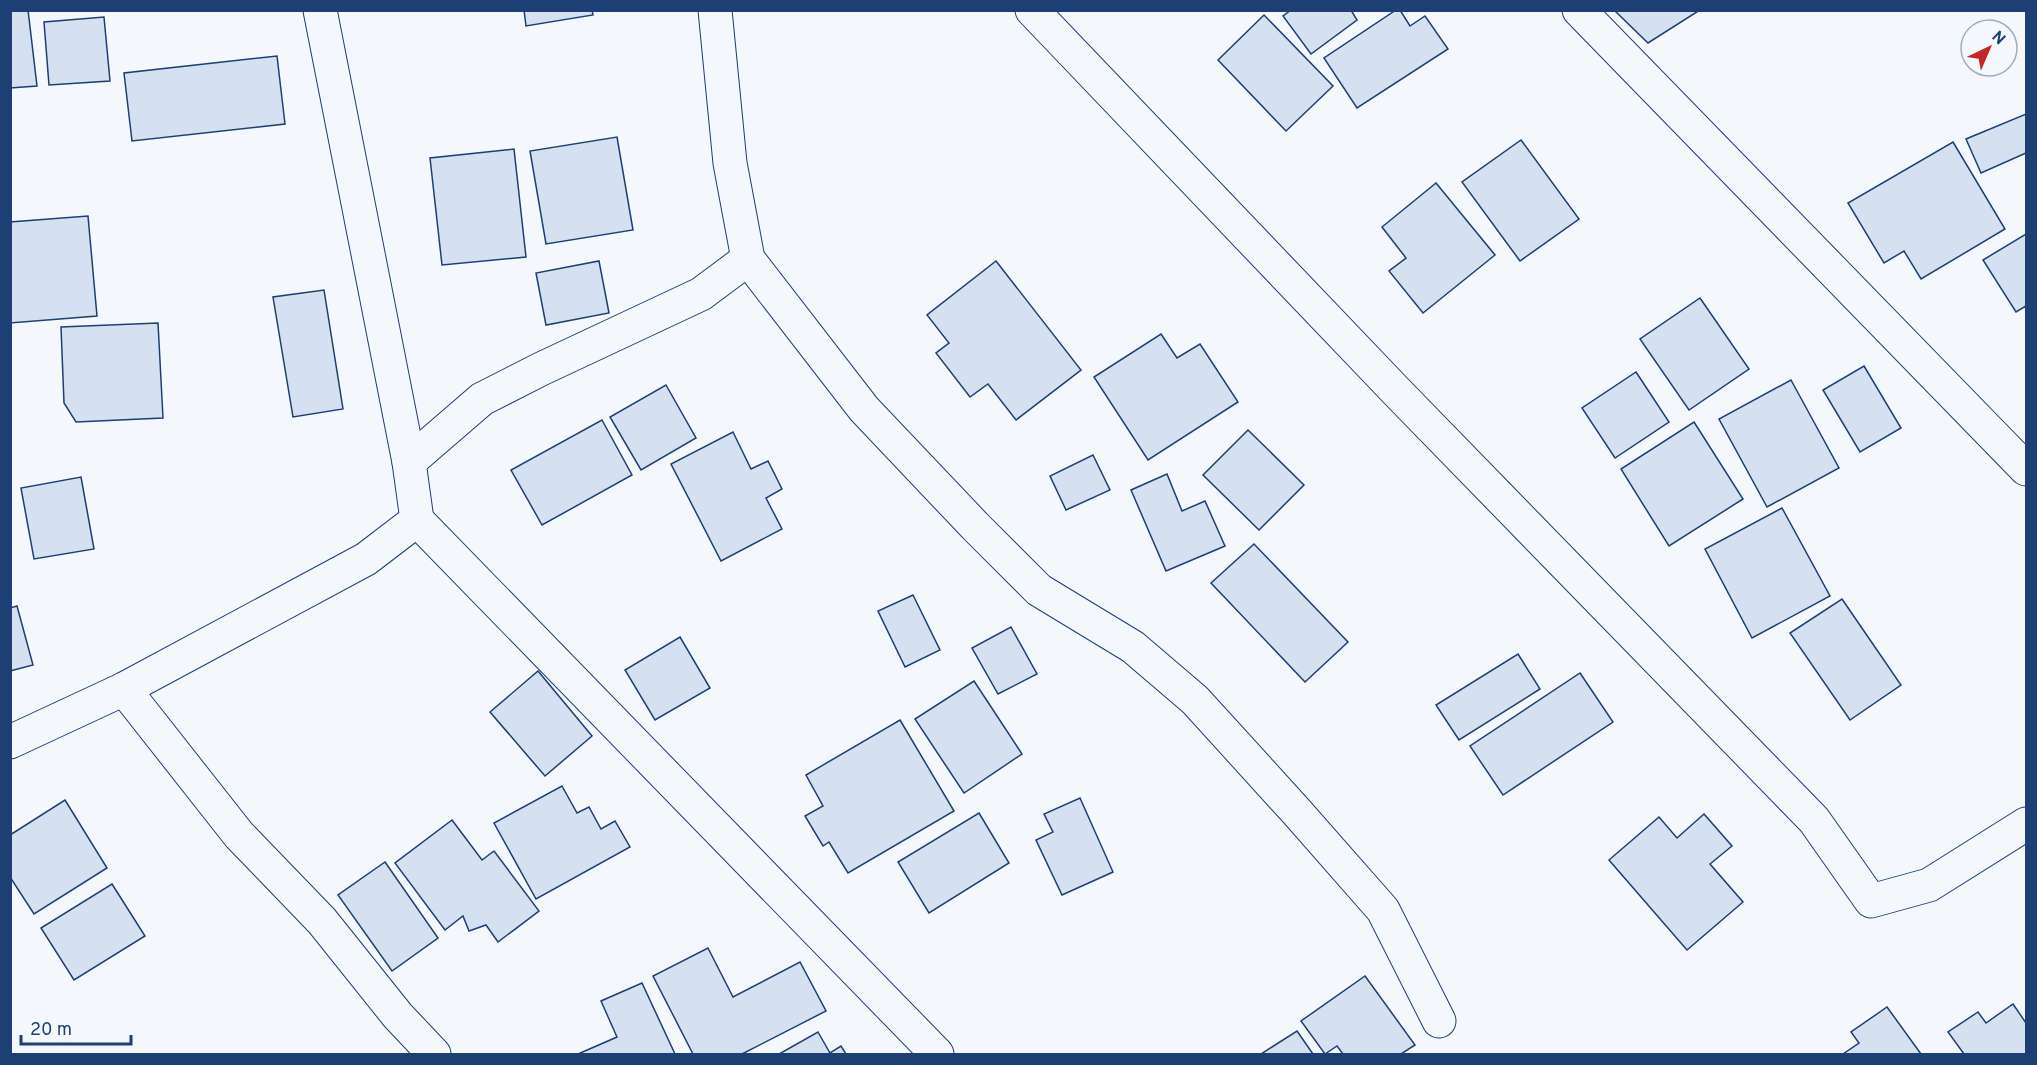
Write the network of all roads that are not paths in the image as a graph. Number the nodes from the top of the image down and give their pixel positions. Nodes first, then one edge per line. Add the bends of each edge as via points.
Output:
1 (320, 10) edge
2 (716, 10) edge
3 (1032, 10) edge
4 (1580, 10) edge
5 (748, 259) junction
6 (409, 462) junction
7 (2026, 469) edge
8 (417, 520) junction
9 (124, 689) junction
10 (10, 742) edge
11 (2026, 824) edge
12 (1439, 1021) dead end
13 (434, 1054) edge
14 (937, 1054) edge

1 - 6 street
2 - 5 street via 730,163
3 - 11 street via 1814,820 1871,901 1929,885
4 - 7 street
5 - 6 street via 701,294 482,399
5 - 12 street via 864,409 999,550 1039,590 1133,647 1195,700 1296,811 1383,910
6 - 8 street
8 - 9 street via 366,559
8 - 14 street
9 - 10 street
9 - 13 street via 239,835 322,921 398,1016

